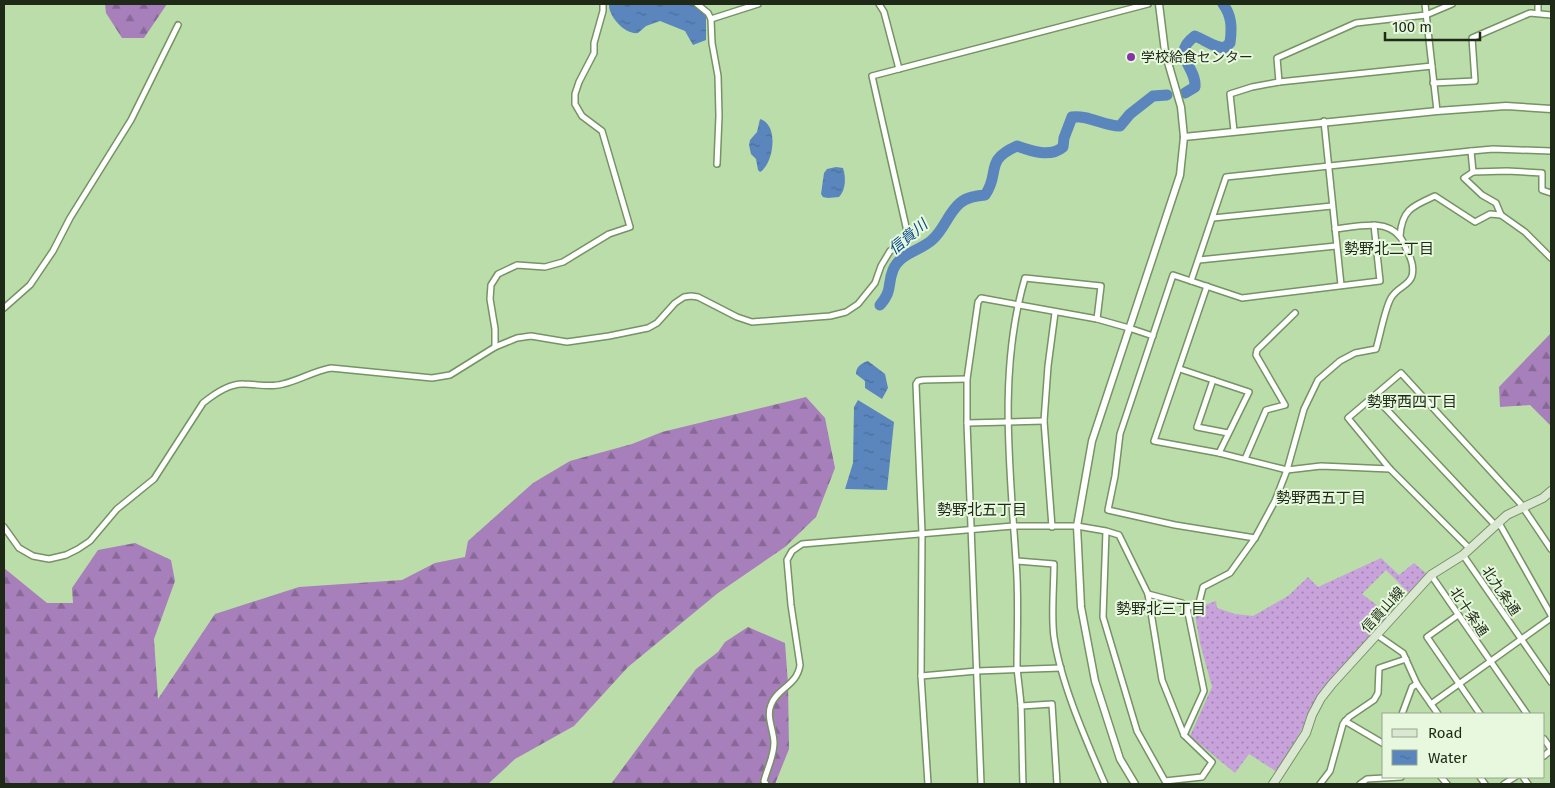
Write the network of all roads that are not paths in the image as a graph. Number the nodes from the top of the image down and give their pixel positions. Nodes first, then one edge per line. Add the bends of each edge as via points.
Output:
1 (603, 4) edge
2 (697, 4) edge
3 (758, 4) edge
4 (879, 4) edge
5 (1148, 4) edge
6 (1159, 4) edge
7 (1425, 4) edge
8 (1452, 4) edge
9 (1538, 4) edge
10 (1426, 14) junction
11 (1538, 14) junction
12 (1551, 15) edge
13 (711, 19) junction
14 (178, 25) dead end
15 (1432, 66) junction
16 (899, 69) junction
17 (1279, 82) junction
18 (1434, 83) junction
19 (1551, 108) edge
20 (1437, 110) junction
21 (1324, 121) junction
22 (1234, 131) junction
23 (1184, 137) junction
24 (1471, 151) junction
25 (1551, 151) edge
26 (717, 164) dead end
27 (1328, 165) junction
28 (1473, 172) junction
29 (1551, 193) edge
30 (1332, 206) junction
31 (1501, 215) junction
32 (1213, 218) junction
33 (1374, 225) junction
34 (1335, 229) junction
35 (1400, 236) junction
36 (1336, 246) junction
37 (1551, 258) edge
38 (1199, 260) junction
39 (1191, 281) junction
40 (1207, 286) junction
41 (1341, 286) junction
42 (1017, 304) junction
43 (4, 308) edge
44 (1054, 313) junction
45 (1295, 313) dead end
46 (1097, 320) junction
47 (1129, 328) junction
48 (1152, 336) junction
49 (495, 348) junction
50 (1180, 369) junction
51 (967, 379) junction
52 (1213, 380) junction
53 (1374, 396) junction
54 (1044, 421) junction
55 (1008, 422) junction
56 (967, 423) junction
57 (1228, 433) junction
58 (1218, 453) junction
59 (1245, 459) junction
60 (1287, 470) junction
61 (1390, 470) junction
62 (1551, 491) edge
63 (1522, 507) junction
64 (1497, 524) junction
65 (1013, 526) junction
66 (1052, 526) junction
67 (1077, 526) junction
68 (4, 527) edge
69 (971, 529) junction
70 (1106, 531) junction
71 (922, 533) junction
72 (1255, 538) junction
73 (1470, 549) junction
74 (1551, 549) edge
75 (1463, 555) junction
76 (1017, 561) junction
77 (1431, 575) junction
78 (1148, 594) junction
79 (1187, 608) junction
80 (1458, 615) junction
81 (1551, 617) edge
82 (1377, 635) junction
83 (1521, 639) junction
84 (1406, 659) junction
85 (1490, 661) junction
86 (1061, 668) junction
87 (1018, 669) junction
88 (976, 671) junction
89 (921, 676) junction
90 (1551, 682) edge
91 (1417, 684) junction
92 (1458, 684) junction
93 (1431, 704) junction
94 (1021, 706) junction
95 (1402, 713) edge
96 (1437, 713) edge
97 (1479, 713) edge
98 (1526, 713) edge
99 (1345, 721) junction
100 (1184, 735) junction
101 (1382, 743) edge
102 (1384, 778) edge
103 (766, 784) edge
104 (928, 784) edge
105 (980, 784) edge
106 (1023, 784) edge
107 (1057, 784) edge
108 (1105, 784) edge
109 (1135, 784) edge
110 (1273, 784) edge
111 (1320, 784) edge
112 (1360, 784) edge

1 - 49 street via 594,53 579,82 575,104 582,116 602,131 630,227 609,234 563,262 545,266 517,265 498,274 491,285 490,299
2 - 13 street via 708,12
3 - 13 street
4 - 16 street
5 - 16 street
6 - 23 street via 1165,52 1181,108
7 - 10 street
8 - 10 street
9 - 11 street
10 - 15 street
10 - 17 street via 1356,23 1277,58
11 - 12 street
11 - 18 street via 1530,13 1472,38 1475,81
13 - 26 street via 718,76
14 - 43 street via 132,120 53,251 30,285
15 - 17 street
15 - 18 street
16 - 49 street via 872,76 909,240 890,252 875,283 858,304 846,312 830,316 752,322 691,296 675,303 648,328 567,342 532,336 508,340
17 - 22 street via 1230,94
18 - 20 street
19 - 20 street via 1506,106
20 - 21 street
21 - 22 street
21 - 27 street
22 - 23 street
23 - 47 street via 1180,175
24 - 25 street
24 - 27 street
24 - 28 street
27 - 30 street
27 - 32 street via 1226,177
28 - 29 street via 1542,173 1542,190
28 - 31 street via 1464,178 1496,203
30 - 32 street
30 - 34 street
31 - 35 street via 1490,214 1475,222 1435,196 1409,210 1402,220
31 - 37 street via 1526,232
32 - 38 street
33 - 34 street
33 - 35 street via 1384,226
33 - 41 street via 1380,282
34 - 36 street
35 - 60 street via 1410,256 1412,278 1390,299 1376,349 1355,353 1340,361 1318,380 1304,409
36 - 38 street
36 - 41 street
38 - 39 street
39 - 40 street
39 - 48 street via 1173,275
40 - 41 street via 1242,298
40 - 50 street
42 - 44 street
42 - 46 street via 1025,278 1101,286
42 - 51 street via 979,300
42 - 55 street via 1010,361
44 - 46 street
44 - 54 street
45 - 59 street via 1257,350 1256,355 1285,405 1266,410
46 - 47 street
47 - 48 street
47 - 67 street via 1092,441
48 - 72 street via 1120,434 1108,510
49 - 68 street via 457,372 432,378 331,368 280,385 228,387 203,403 154,479 117,509 78,549 49,559 33,556 19,548
50 - 52 street
50 - 58 street via 1154,441
51 - 56 street
51 - 71 street via 923,380 917,383
52 - 57 street via 1197,427
52 - 57 street via 1249,392
53 - 61 street via 1348,418
53 - 63 street via 1401,373
53 - 64 street
54 - 55 street
54 - 66 street
55 - 56 street
55 - 65 street
56 - 69 street
57 - 58 street
58 - 59 street
59 - 60 street
60 - 61 street via 1321,466
60 - 72 street
61 - 73 street
62 - 63 main road, 信貴山線
63 - 64 main road, 信貴山線
63 - 74 street
64 - 73 main road, 信貴山線
64 - 81 street
65 - 66 street
65 - 69 street
65 - 76 street
66 - 67 street
67 - 70 street
67 - 109 street via 1081,607 1096,681 1120,759
69 - 71 street
69 - 88 street
70 - 78 street via 1120,535
70 - 100 street via 1103,617 1137,731 1165,781 1202,777 1212,762
71 - 89 street
71 - 103 street via 802,544 792,550 787,560 800,665 792,682 770,705 774,743 764,781
72 - 79 street via 1230,573 1203,587 1199,603
73 - 75 main road, 信貴山線
75 - 77 main road, 信貴山線
75 - 83 street, 北九条通
76 - 86 street via 1054,564 1053,635
76 - 87 street
77 - 80 street, 北十条通
77 - 82 main road, 信貴山線
78 - 79 street via 1182,603
78 - 100 street via 1162,680
79 - 100 street via 1204,691
80 - 85 street, 北十条通
80 - 92 street via 1427,638
81 - 83 street
82 - 84 street via 1403,653
82 - 110 main road, 信貴山線 via 1321,698 1306,733
83 - 85 street
83 - 90 street, 北九条通
84 - 91 street
84 - 99 street via 1379,668 1378,693 1374,700
85 - 92 street
85 - 98 street, 北十条通
86 - 87 street
86 - 108 street
87 - 88 street
87 - 94 street
88 - 89 street
88 - 105 street
89 - 104 street
91 - 93 street
91 - 95 street via 1412,688
92 - 93 street
92 - 97 street
93 - 96 street
94 - 106 street
94 - 107 street via 1052,704
99 - 101 street
99 - 111 street via 1330,771
102 - 112 street via 1367,779

